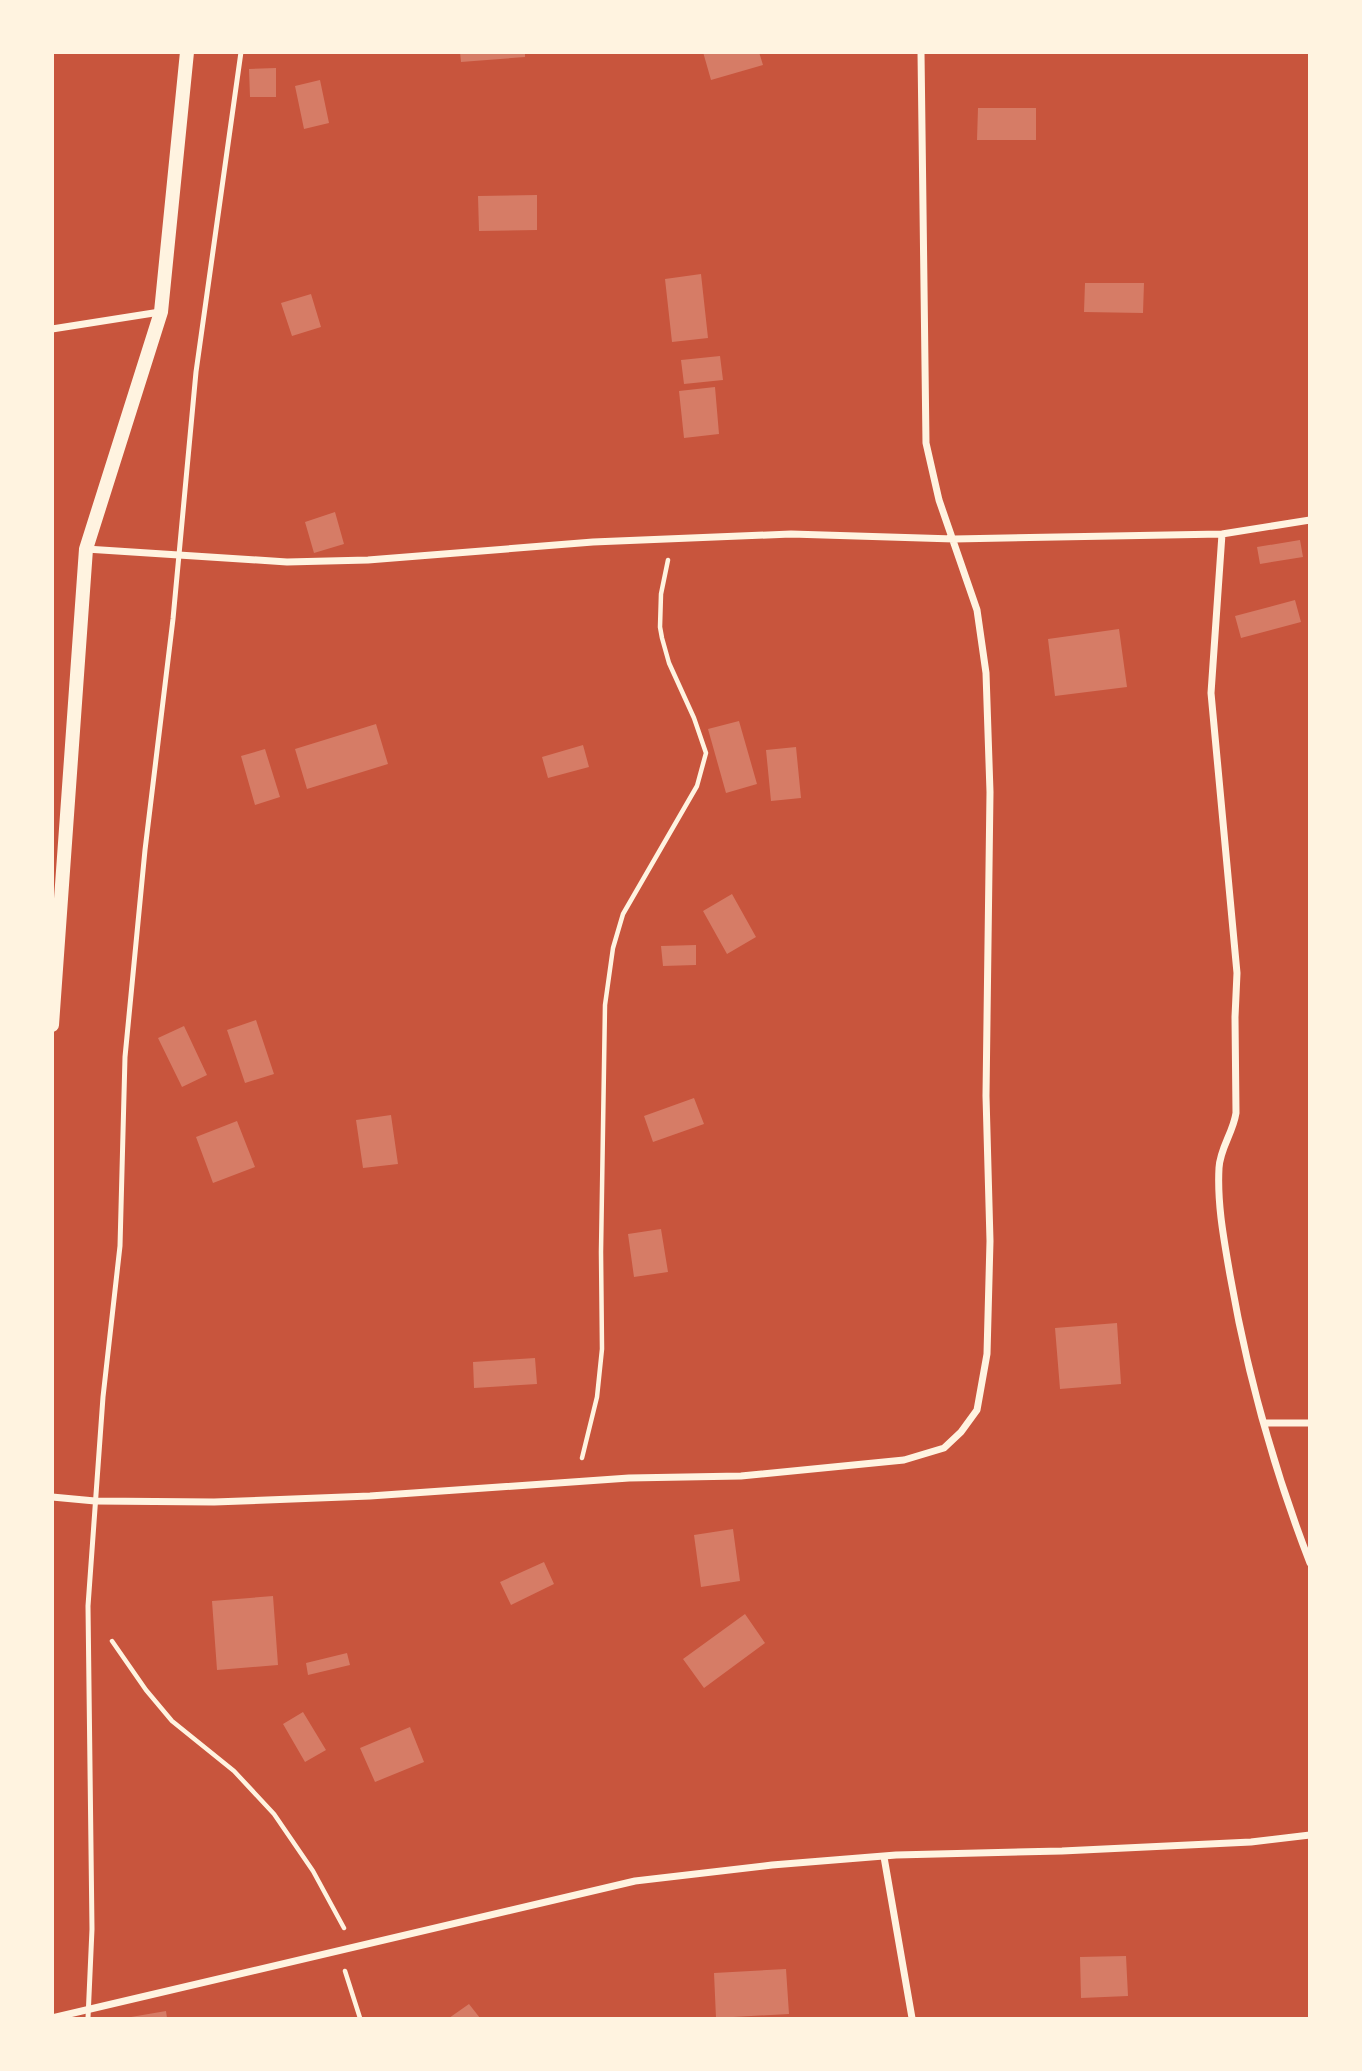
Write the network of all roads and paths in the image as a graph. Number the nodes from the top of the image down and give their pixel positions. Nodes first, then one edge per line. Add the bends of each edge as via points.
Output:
1 (187, 52) edge
2 (241, 52) edge
3 (921, 52) edge
4 (161, 312) junction
5 (52, 329) edge
6 (1310, 520) edge
7 (1222, 534) junction
8 (674, 538) junction
9 (954, 539) junction
10 (86, 549) junction
11 (179, 555) junction
12 (52, 1025) edge
13 (1264, 1423) junction
14 (1310, 1423) edge
15 (576, 1483) junction
16 (52, 1497) edge
17 (94, 1501) junction
18 (1310, 1563) edge
19 (88, 1605) junction
20 (1310, 1835) edge
21 (884, 1857) junction
22 (354, 1946) junction
23 (338, 1950) junction
24 (89, 2015) edge
25 (52, 2018) edge
26 (359, 2018) edge
27 (912, 2018) edge

1 - 4 main road
2 - 11 lane via 196,372
3 - 9 street via 926,443
4 - 5 street
4 - 10 main road
6 - 7 street
7 - 9 street
7 - 13 street via 1211,693 1237,973 1237,1097 1234,1126 1219,1160 1219,1183 1237,1315
8 - 9 street via 791,534
8 - 11 street via 368,560 287,562
8 - 15 path via 661,594 660,627 669,663 706,753 697,786 623,914 612,948 605,1005 602,1349 597,1397
9 - 15 street via 977,610 982,642 990,792 988,1354 977,1410 944,1448 904,1460 741,1476
10 - 11 street
10 - 12 main road
11 - 17 lane via 126,1043 120,1246
13 - 14 street
13 - 18 street
15 - 17 street via 357,1497
16 - 17 street
17 - 19 lane
19 - 22 path via 172,1721 234,1771 274,1814 313,1871
19 - 24 lane
20 - 21 street via 1251,1842
21 - 22 street via 635,1881
21 - 27 street
22 - 23 street
23 - 24 street via 154,1993
23 - 26 path
24 - 25 street

